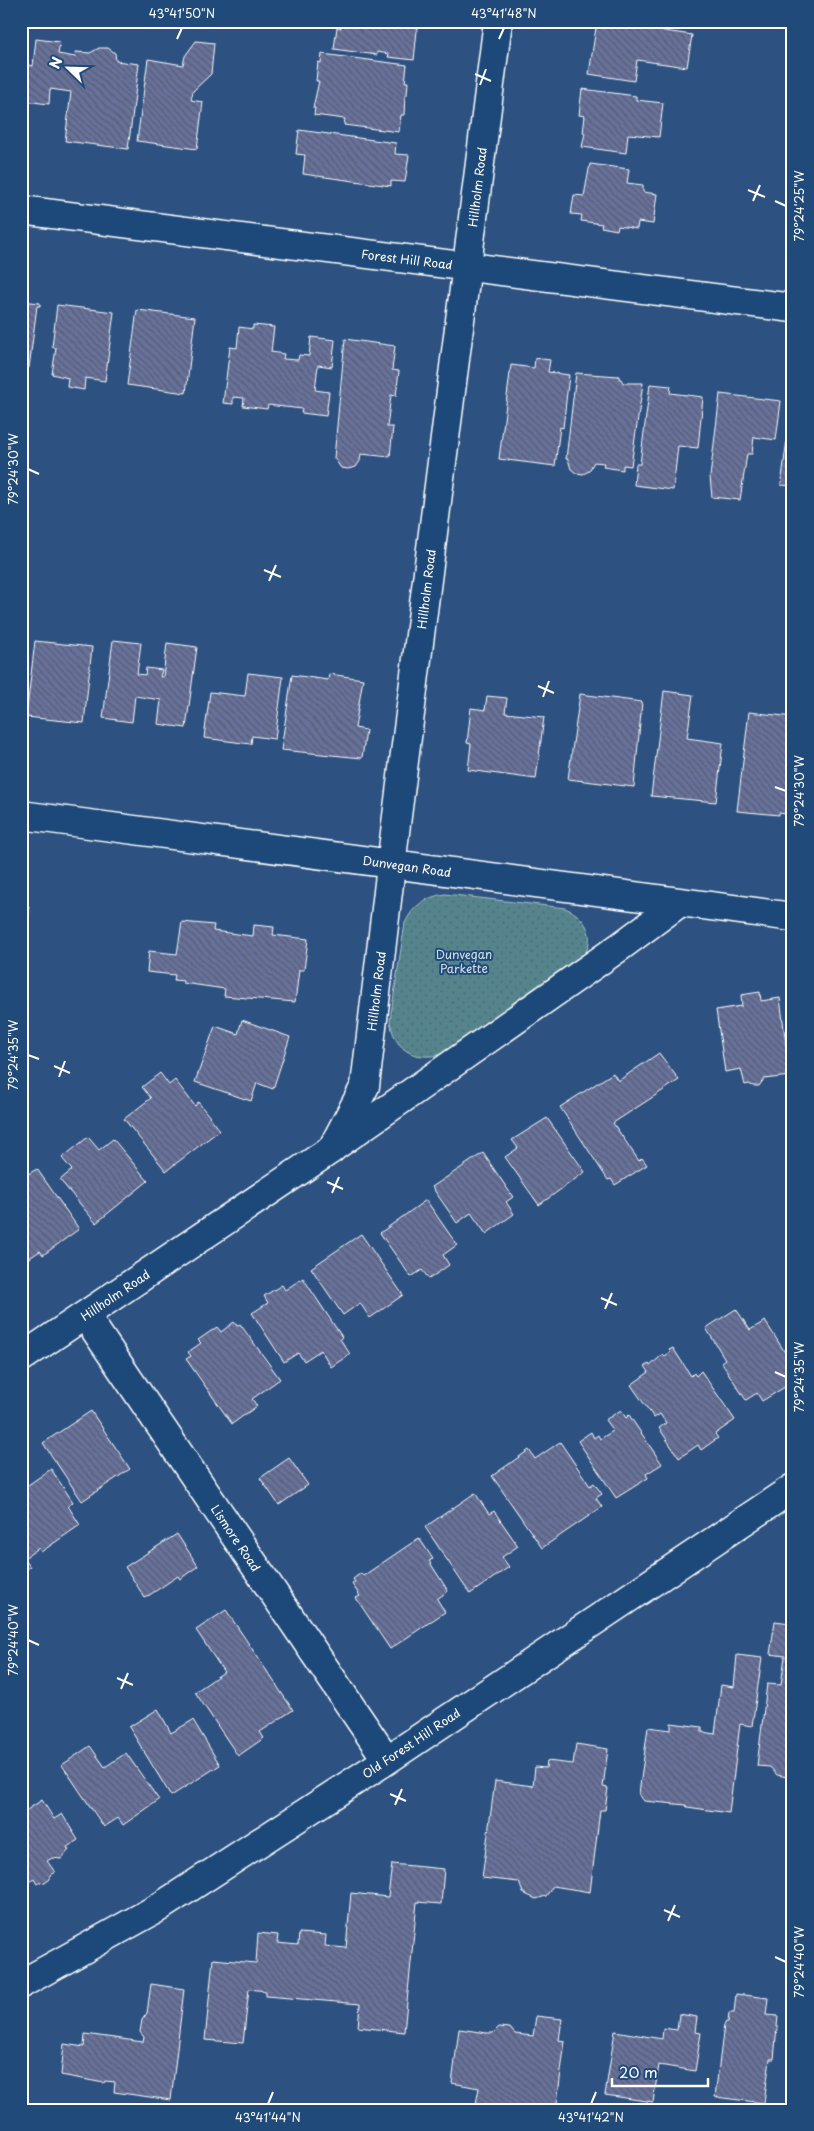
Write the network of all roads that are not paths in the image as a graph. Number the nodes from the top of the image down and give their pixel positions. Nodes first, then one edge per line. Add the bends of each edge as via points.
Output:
1 (498, 21) edge
2 (21, 210) edge
3 (467, 266) junction
4 (793, 308) edge
5 (21, 815) edge
6 (391, 864) junction
7 (678, 903) junction
8 (793, 917) edge
9 (332, 1149) junction
10 (85, 1315) junction
11 (21, 1358) edge
12 (793, 1488) edge
13 (387, 1760) junction
14 (21, 1984) edge

1 - 3 street, Hillholm Road
2 - 3 street, Forest Hill Road
3 - 4 street, Forest Hill Road
3 - 6 street, Hillholm Road
5 - 6 street, Dunvegan Road
6 - 7 street, Dunvegan Road
6 - 9 street, Hillholm Road via 365,1086
7 - 8 street, Dunvegan Road
7 - 9 street, Hillholm Road
9 - 10 street, Hillholm Road
10 - 11 street, Hillholm Road
10 - 13 street, Lismore Road
12 - 13 street, Old Forest Hill Road
13 - 14 street, Old Forest Hill Road via 158,1908

